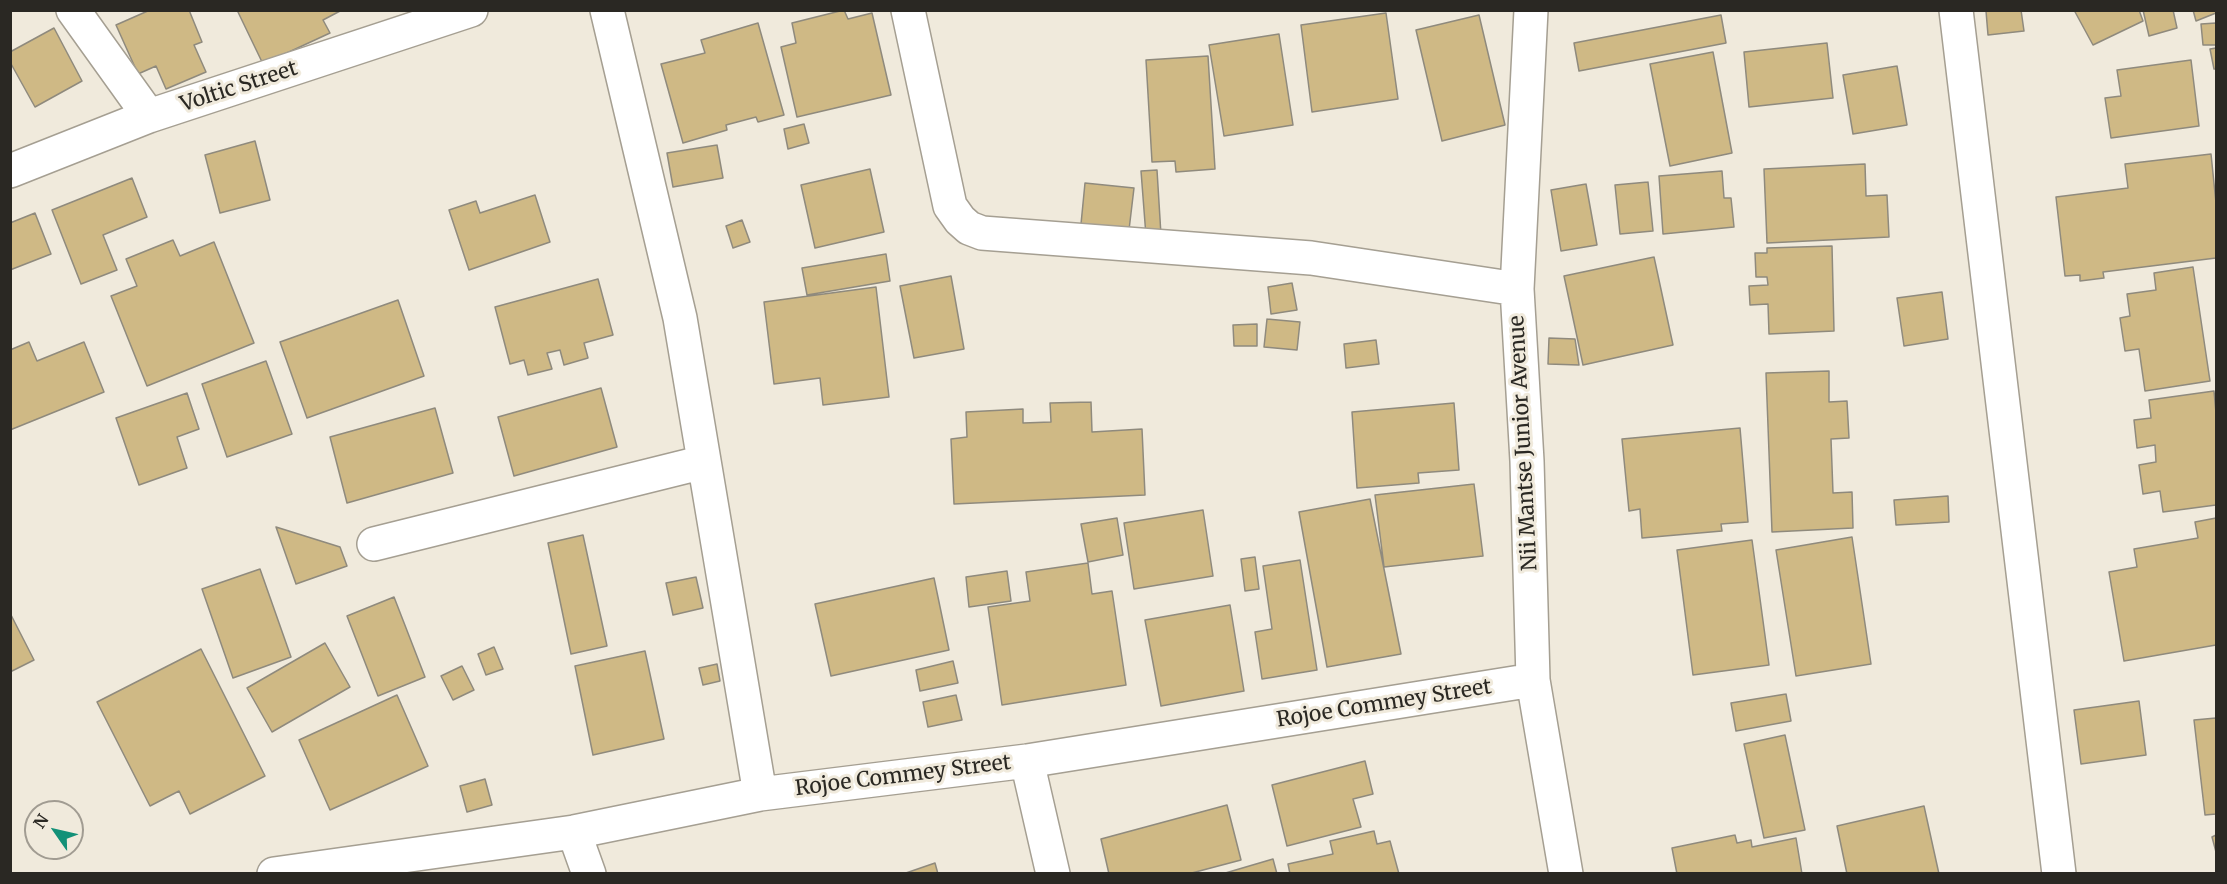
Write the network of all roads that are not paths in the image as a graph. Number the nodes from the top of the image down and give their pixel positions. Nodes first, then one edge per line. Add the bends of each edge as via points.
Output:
1 (73, 10) edge
2 (471, 10) edge
3 (607, 10) edge
4 (908, 10) edge
5 (1532, 10) edge
6 (1956, 10) edge
7 (149, 116) junction
8 (10, 171) edge
9 (1517, 289) junction
10 (704, 462) junction
11 (374, 544) dead end
12 (1533, 680) junction
13 (1027, 760) junction
14 (760, 794) junction
15 (574, 832) junction
16 (274, 873) edge
17 (589, 873) edge
18 (1053, 873) edge
19 (1566, 873) edge
20 (2059, 873) edge

1 - 7 street
2 - 7 street, Voltic Street
3 - 10 street via 680,318
4 - 9 street via 950,206 969,228 982,233 1311,258
5 - 9 street, Nii Mantse Junior Avenue
6 - 20 street
7 - 8 street, Voltic Street
9 - 12 street, Nii Mantse Junior Avenue
10 - 11 street
10 - 14 street
12 - 13 street, Rojoe Commey Street
12 - 19 street, Nii Mantse Junior Avenue
13 - 14 street, Rojoe Commey Street
13 - 18 street
14 - 15 street, Rojoe Commey Street
15 - 16 street, Rojoe Commey Street
15 - 17 street

